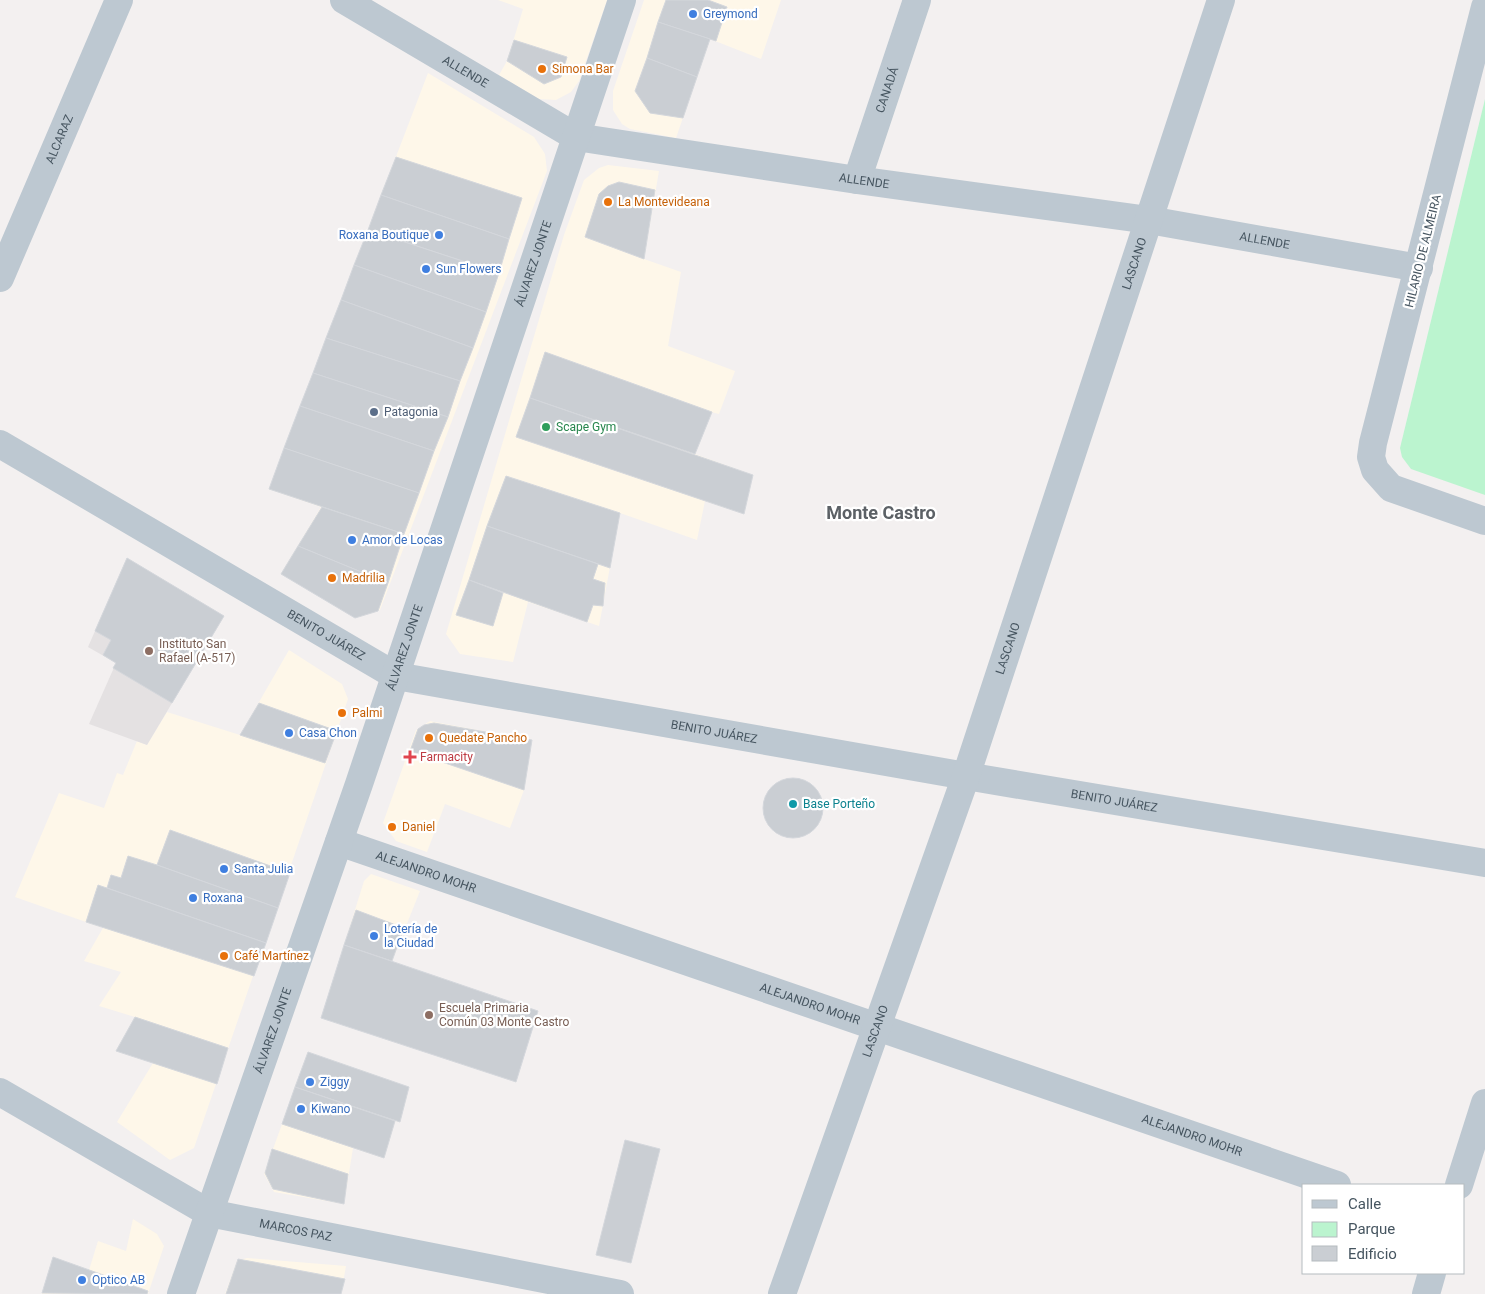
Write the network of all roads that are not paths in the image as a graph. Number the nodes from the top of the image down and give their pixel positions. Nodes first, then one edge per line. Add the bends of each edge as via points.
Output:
1 (119, 0) edge
2 (344, 0) edge
3 (622, 0) edge
4 (917, 0) edge
5 (1221, 0) edge
6 (1485, 7) edge
7 (576, 137) junction
8 (857, 180) junction
9 (1149, 220) junction
10 (1419, 268) junction
11 (0, 278) edge
12 (0, 444) edge
13 (1485, 521) edge
14 (396, 676) junction
15 (966, 776) junction
16 (339, 842) junction
17 (1485, 863) edge
18 (877, 1027) junction
19 (1, 1097) edge
20 (1485, 1103) edge
21 (1334, 1184) edge
22 (1459, 1184) edge
23 (209, 1213) junction
24 (1432, 1274) edge
25 (181, 1294) edge
26 (620, 1294) edge
27 (782, 1294) edge
28 (1426, 1294) edge

1 - 11 street, ALCARAZ
2 - 7 street, ALLENDE
3 - 7 street, ÁLVAREZ JONTE
4 - 8 street, CANADÁ
5 - 9 street, LASCANO
6 - 10 street, HILARIO DE ALMEIRA
7 - 8 street, ALLENDE
7 - 14 street, ÁLVAREZ JONTE
8 - 9 street, ALLENDE
9 - 10 street, ALLENDE
9 - 15 street, LASCANO
10 - 13 street, HILARIO DE ALMEIRA via 1371,457 1375,470 1391,488
12 - 14 street, BENITO JUÁREZ
14 - 15 street, BENITO JUÁREZ
14 - 16 street, ÁLVAREZ JONTE
15 - 17 street, BENITO JUÁREZ
15 - 18 street, LASCANO
16 - 18 street, ALEJANDRO MOHR
16 - 23 street, ÁLVAREZ JONTE
18 - 21 street, ALEJANDRO MOHR
18 - 27 street, LASCANO
19 - 23 street, MARCOS PAZ
20 - 22 street
23 - 25 street, ÁLVAREZ JONTE
23 - 26 street, MARCOS PAZ
24 - 28 street

